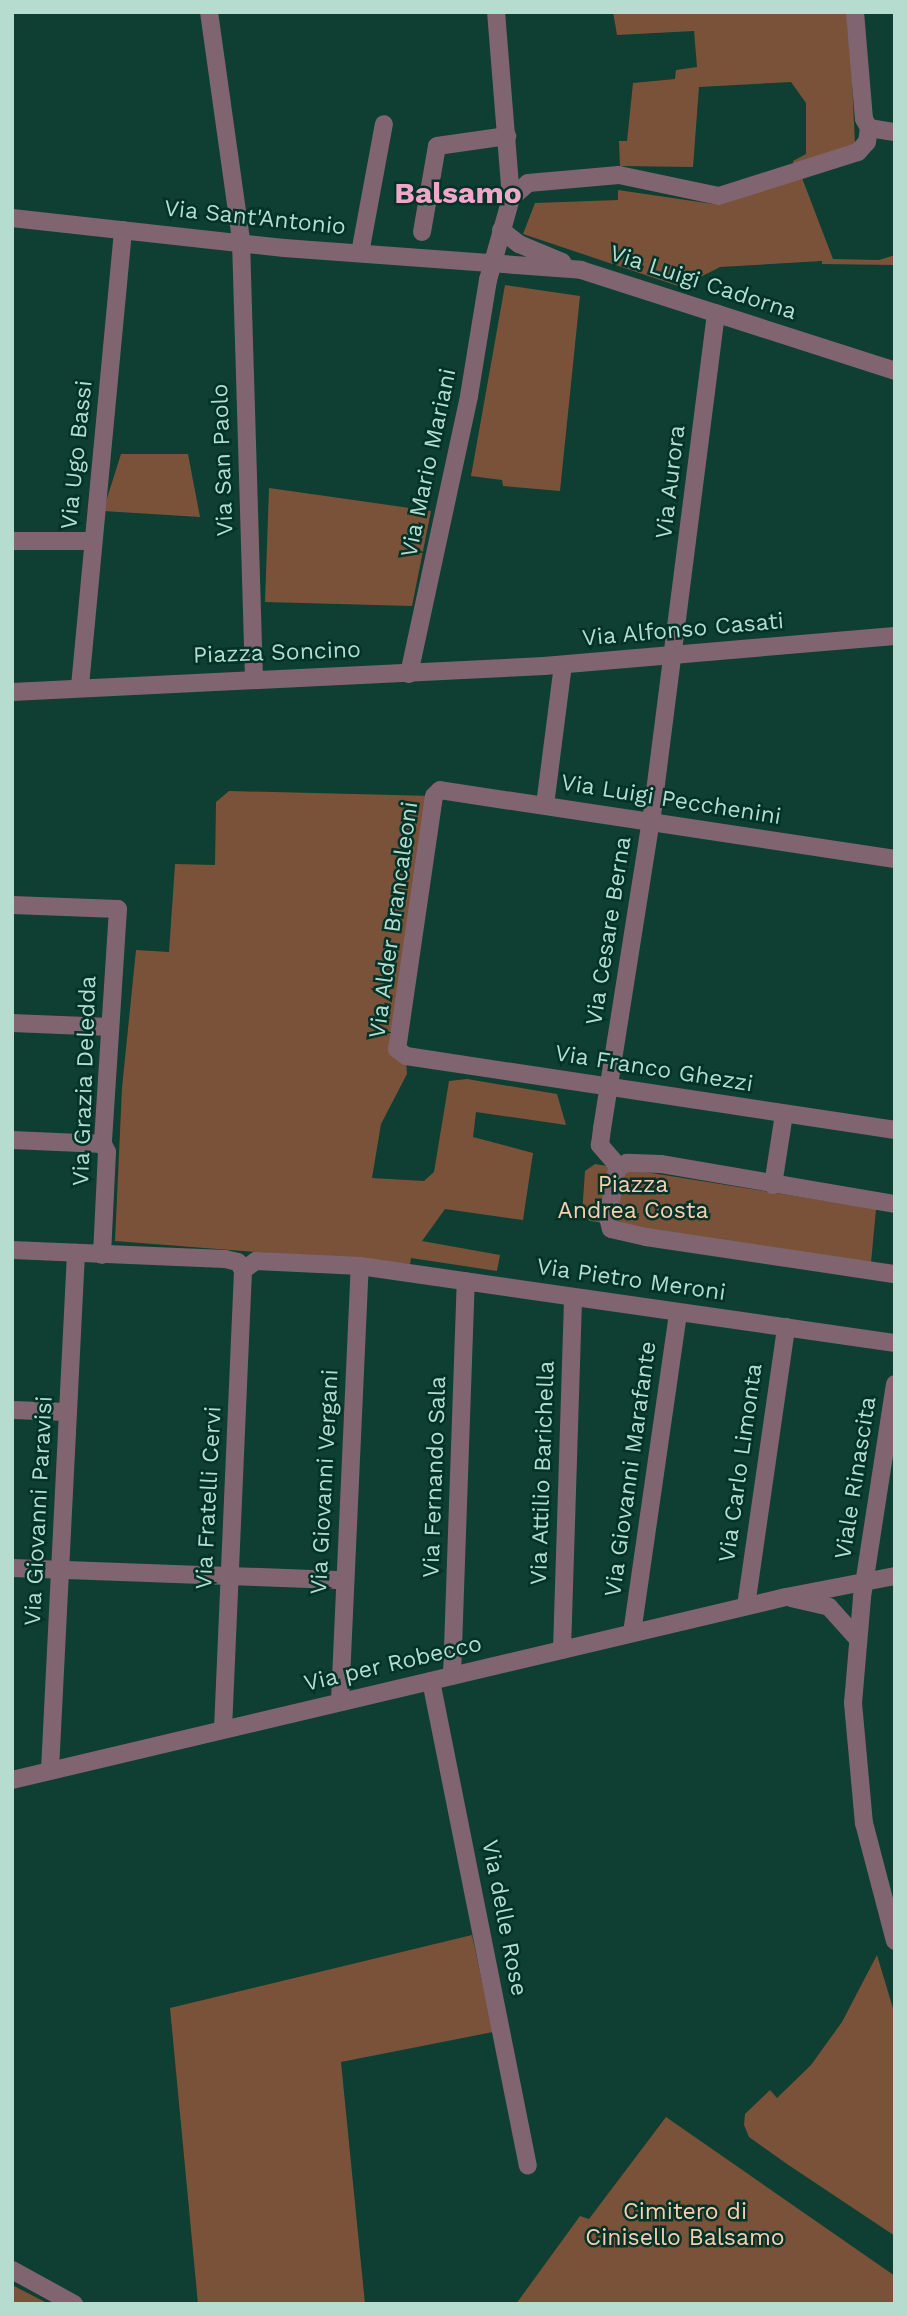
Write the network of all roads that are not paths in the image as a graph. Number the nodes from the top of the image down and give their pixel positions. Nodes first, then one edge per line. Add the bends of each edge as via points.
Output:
1 (209, 12) edge
2 (496, 12) edge
3 (855, 12) edge
4 (384, 124) dead end
5 (869, 128) junction
6 (895, 132) edge
7 (507, 136) junction
8 (520, 180) junction
9 (12, 218) edge
10 (123, 230) junction
11 (501, 230) junction
12 (422, 232) dead end
13 (241, 241) junction
14 (360, 253) junction
15 (493, 260) junction
16 (581, 270) junction
17 (716, 313) junction
18 (895, 371) edge
19 (12, 541) edge
20 (92, 541) junction
21 (895, 636) edge
22 (674, 656) junction
23 (563, 665) junction
24 (475, 670) joint
25 (410, 674) junction
26 (254, 677) junction
27 (80, 686) junction
28 (12, 692) edge
29 (440, 790) joint
30 (545, 806) junction
31 (651, 822) junction
32 (895, 859) edge
33 (12, 905) edge
34 (12, 1023) edge
35 (110, 1027) junction
36 (406, 1056) joint
37 (608, 1088) junction
38 (785, 1114) junction
39 (895, 1130) edge
40 (12, 1140) edge
41 (103, 1144) junction
42 (618, 1166) junction
43 (773, 1185) junction
44 (895, 1204) edge
45 (12, 1250) edge
46 (76, 1253) junction
47 (102, 1255) junction
48 (360, 1266) junction
49 (243, 1270) junction
50 (895, 1274) edge
51 (466, 1281) junction
52 (573, 1297) junction
53 (678, 1312) junction
54 (786, 1327) junction
55 (895, 1343) edge
56 (895, 1384) edge
57 (12, 1410) edge
58 (68, 1412) junction
59 (12, 1568) edge
60 (61, 1569) junction
61 (895, 1576) edge
62 (230, 1578) junction
63 (865, 1579) junction
64 (344, 1580) junction
65 (786, 1597) junction
66 (746, 1606) junction
67 (632, 1633) junction
68 (857, 1638) junction
69 (562, 1650) junction
70 (452, 1676) junction
71 (431, 1681) junction
72 (340, 1701) junction
73 (223, 1729) junction
74 (50, 1770) junction
75 (12, 1780) edge
76 (895, 1941) edge
77 (528, 2165) dead end
78 (12, 2270) edge
79 (74, 2304) edge

1 - 13 street, Via San Paolo
2 - 7 street
3 - 5 street via 864,120
4 - 14 street
5 - 6 street
5 - 8 street via 867,142 858,152 719,196 619,175
7 - 8 street
7 - 12 street via 437,146
8 - 11 street, Via Mario Mariani
9 - 10 street, Via Sant'Antonio
10 - 13 street, Via Sant'Antonio
10 - 20 street, Via Ugo Bassi
11 - 15 street, Via Mario Mariani
11 - 16 street via 519,244
13 - 14 street, Via Sant'Antonio
13 - 26 street, Via San Paolo
14 - 15 street, Via Sant'Antonio
15 - 16 street, Via Luigi Cadorna
15 - 25 street, Via Mario Mariani via 470,396
16 - 17 street, Via Luigi Cadorna
17 - 18 street, Via Luigi Cadorna
17 - 22 street, Via Aurora
19 - 20 street
20 - 27 street, Via Ugo Bassi
21 - 22 street, Via Alfonso Casati
22 - 23 street, Via Alfonso Casati
22 - 31 street, Via Cesare Berna
23 - 24 street, Via Alfonso Casati
23 - 30 street
24 - 25 street, Piazza Soncino
25 - 26 street, Piazza Soncino
26 - 27 street, Piazza Soncino
27 - 28 street, Piazza Soncino
29 - 30 street, Via Luigi Pecchenini
29 - 36 street, Via Alder Brancaleoni via 434,796 397,1049
30 - 31 street, Via Luigi Pecchenini
31 - 32 street, Via Luigi Pecchenini
31 - 37 street, Via Cesare Berna
33 - 35 street, Via Grazia Deledda via 117,909
34 - 35 street
35 - 41 street, Via Grazia Deledda
36 - 37 street, Via Franco Ghezzi
37 - 38 street, Via Franco Ghezzi
37 - 42 street via 600,1145
38 - 39 street, Via Franco Ghezzi
38 - 43 street
40 - 41 street
41 - 47 street, Via Grazia Deledda via 107,1152
42 - 43 street via 660,1164
42 - 50 street via 607,1219 611,1229
43 - 44 street
45 - 46 street
46 - 47 street
46 - 58 street, Via Giovanni Paravisi
47 - 49 street via 225,1259 238,1262
48 - 49 street, Via Pietro Meroni via 256,1261
48 - 51 street, Via Pietro Meroni
48 - 64 street, Via Giovanni Vergani
49 - 62 street, Via Fratelli Cervi
51 - 52 street, Via Pietro Meroni
51 - 70 street, Via Fernando Sala
52 - 53 street, Via Pietro Meroni
52 - 69 street, Via Attilio Barichella
53 - 54 street, Via Pietro Meroni
53 - 67 street, Via Giovanni Marafante
54 - 55 street, Via Pietro Meroni
54 - 66 street, Via Carlo Limonta
56 - 63 street, Viale Rinascita
57 - 58 street
58 - 60 street, Via Giovanni Paravisi
59 - 60 street
60 - 62 street
60 - 74 street, Via Giovanni Paravisi
61 - 63 street, Via per Robecco
62 - 64 street
62 - 73 street, Via Fratelli Cervi
63 - 65 street, Via per Robecco
63 - 68 street, Viale Rinascita
64 - 72 street, Via Giovanni Vergani
65 - 66 street, Via per Robecco
65 - 68 street, Via per Robecco via 829,1607
66 - 67 street, Via per Robecco
67 - 69 street, Via per Robecco
68 - 76 street, Viale Rinascita via 853,1703 857,1777 869,1847
69 - 70 street, Via per Robecco
70 - 71 street, Via per Robecco
71 - 72 street, Via per Robecco
71 - 77 street, Via delle Rose
72 - 73 street, Via per Robecco
73 - 74 street, Via per Robecco
74 - 75 street, Via per Robecco
78 - 79 street

